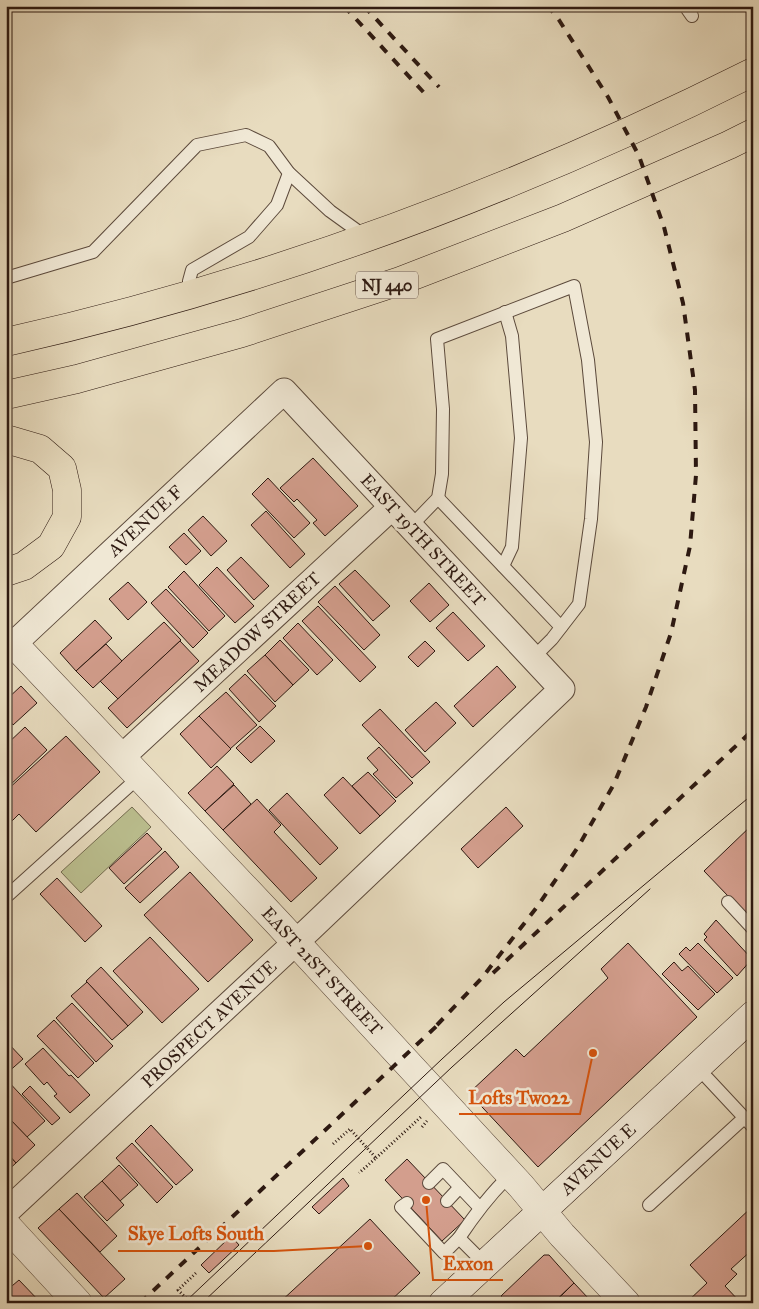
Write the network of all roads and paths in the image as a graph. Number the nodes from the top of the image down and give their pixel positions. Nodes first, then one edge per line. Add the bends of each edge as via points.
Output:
1 (753, 72) edge
2 (753, 132) edge
3 (289, 174) junction
4 (366, 237) junction
5 (6, 278) edge
6 (190, 294) junction
7 (505, 312) junction
8 (6, 342) edge
9 (284, 391) joint
10 (6, 395) edge
11 (6, 439) edge
12 (438, 498) junction
13 (392, 507) junction
14 (410, 527) junction
15 (503, 566) junction
16 (6, 572) edge
17 (561, 627) junction
18 (9, 645) edge
19 (532, 658) junction
20 (562, 688) joint
21 (122, 757) junction
22 (139, 777) junction
23 (6, 897) edge
24 (728, 902) dead end
25 (753, 929) edge
26 (295, 942) junction
27 (753, 1015) edge
28 (697, 1067) junction
29 (422, 1116) dead end
30 (428, 1122) dead end
31 (749, 1122) edge
32 (422, 1127) dead end
33 (333, 1144) dead end
34 (376, 1158) junction
35 (359, 1173) dead end
36 (510, 1175) junction
37 (429, 1183) dead end
38 (460, 1187) junction
39 (447, 1201) dead end
40 (407, 1204) dead end
41 (649, 1205) dead end
42 (479, 1207) junction
43 (542, 1211) junction
44 (6, 1212) edge
45 (6, 1225) edge
46 (459, 1238) junction
47 (485, 1264) junction
48 (196, 1272) dead end
49 (78, 1303) edge
50 (191, 1303) edge
51 (444, 1303) edge
52 (626, 1303) edge

1 - 4 highway via 545,169
2 - 10 highway, NJ 440 via 563,218 400,281 242,333 77,379
3 - 4 lane via 330,211
3 - 5 lane via 269,146 246,135 197,145 93,252
3 - 6 lane via 277,205 249,237 192,270
4 - 6 highway
6 - 8 highway
7 - 12 lane via 437,339 443,409 442,474
7 - 15 lane via 512,336 520,438 512,548
7 - 17 lane via 574,286 588,360 596,442 591,519 579,604
9 - 13 street, EAST 19TH STREET
9 - 18 street, AVENUE F
11 - 16 highway via 40,450 62,468 67,490 66,517 51,546 24,566
12 - 14 lane
12 - 15 lane
13 - 14 street, EAST 19TH STREET
13 - 21 street, MEADOW STREET
14 - 19 street, EAST 19TH STREET
15 - 17 lane
17 - 19 lane
18 - 21 street, EAST 21ST STREET
19 - 20 street, EAST 19TH STREET
20 - 26 street, PROSPECT AVENUE
21 - 22 street, EAST 21ST STREET
22 - 23 lane
22 - 26 street, EAST 21ST STREET
24 - 25 lane
26 - 36 street, EAST 21ST STREET
26 - 44 street, PROSPECT AVENUE
27 - 28 street, AVENUE E
28 - 31 lane
28 - 43 street, AVENUE E
29 - 34 path
30 - 32 path
31 - 41 lane
33 - 34 path via 350,1129
34 - 35 path
36 - 42 lane
36 - 43 street, EAST 21ST STREET
37 - 38 lane via 443,1169
38 - 39 lane
38 - 42 lane
40 - 46 lane via 402,1207 422,1225 444,1253
42 - 46 lane
43 - 47 street, AVENUE E
43 - 52 street, EAST 21ST STREET
45 - 49 street
46 - 47 lane
47 - 51 street, AVENUE E
48 - 50 path via 178,1290

